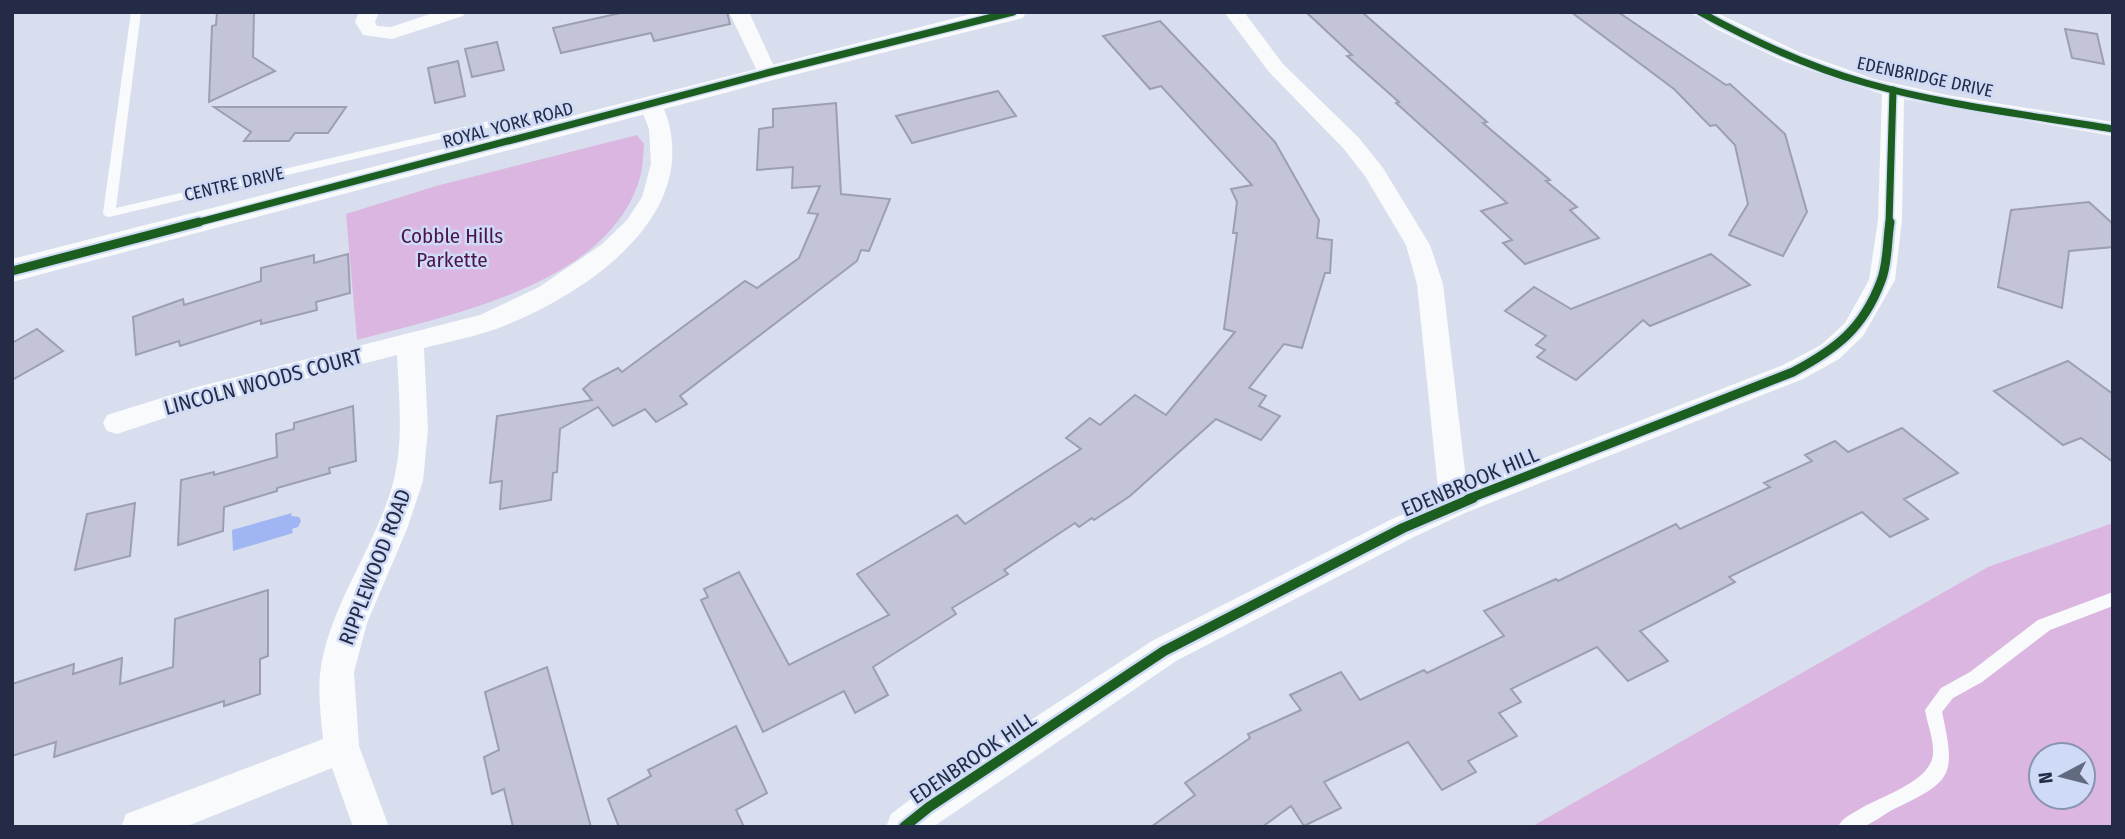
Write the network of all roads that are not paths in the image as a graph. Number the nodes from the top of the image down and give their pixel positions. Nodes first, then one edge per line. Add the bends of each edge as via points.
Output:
1 (136, 12) edge
2 (369, 12) edge
3 (456, 12) edge
4 (739, 12) edge
5 (1013, 12) edge
6 (1234, 12) edge
7 (1700, 12) edge
8 (766, 73) junction
9 (1893, 90) junction
10 (650, 103) junction
11 (2113, 129) edge
12 (544, 131) junction
13 (12, 271) edge
14 (410, 342) junction
15 (117, 424) dead end
16 (1454, 505) junction
17 (2113, 598) edge
18 (342, 748) junction
19 (139, 827) edge
20 (371, 827) edge
21 (904, 827) edge
22 (1847, 827) edge

1 - 12 lane, CENTRE DRIVE via 109,213 537,113
2 - 3 street via 365,22 370,32 392,33
4 - 8 street
5 - 8 main road, ROYAL YORK ROAD
6 - 16 street via 1276,68 1375,173 1418,245 1430,284
7 - 9 street, EDENBRIDGE DRIVE via 1800,61
8 - 10 main road, ROYAL YORK ROAD
9 - 11 street, EDENBRIDGE DRIVE
9 - 16 street, EDENBROOK HILL via 1890,220 1882,280 1854,329 1830,352 1793,372
10 - 12 main road, ROYAL YORK ROAD
10 - 14 street, LINCOLN WOODS COURT via 660,130 657,189 643,216 623,239 565,284 525,306 486,322
12 - 13 main road, ROYAL YORK ROAD
14 - 15 street, LINCOLN WOODS COURT via 197,397
14 - 18 street, RIPPLEWOOD ROAD via 416,429 408,482 355,609 337,673
16 - 21 street, EDENBROOK HILL via 1164,651
17 - 22 lane via 2044,625 1976,677 1947,693 1933,710 1942,754 1937,772 1925,785
18 - 19 street
18 - 20 street, RIPPLEWOOD ROAD via 368,808

